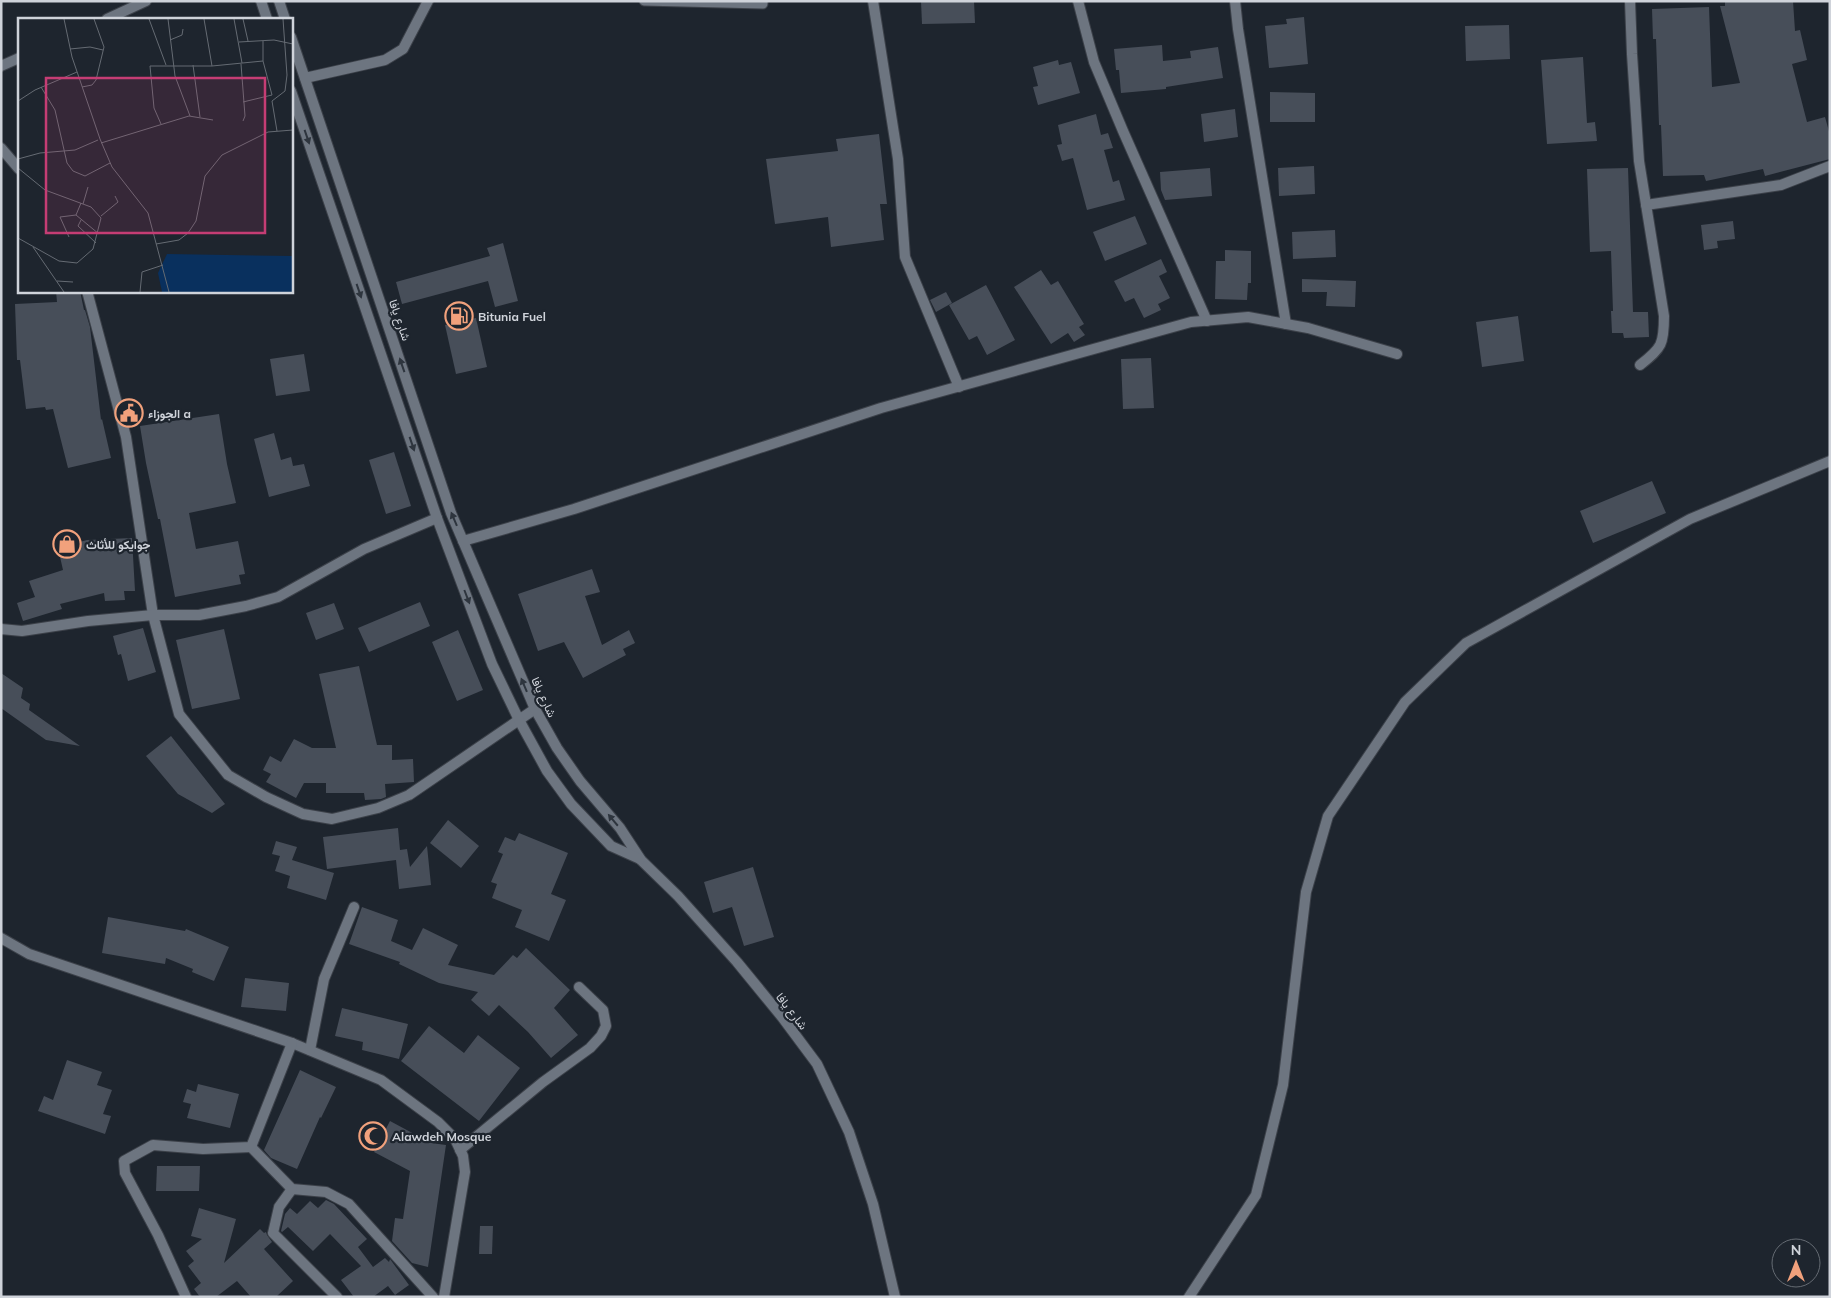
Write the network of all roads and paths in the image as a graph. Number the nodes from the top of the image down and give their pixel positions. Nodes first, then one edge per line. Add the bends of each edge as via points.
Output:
1 (146, 1) edge
2 (261, 1) edge
3 (280, 1) edge
4 (428, 1) edge
5 (644, 1) edge
6 (763, 1) edge
7 (873, 1) edge
8 (1078, 1) edge
9 (1235, 1) edge
10 (1630, 1) edge
11 (109, 18) edge
12 (267, 18) edge
13 (285, 18) edge
14 (292, 39) edge
15 (18, 58) edge
16 (1, 66) edge
17 (305, 78) junction
18 (292, 94) edge
19 (1, 148) edge
20 (1830, 166) edge
21 (18, 168) edge
22 (1646, 205) junction
23 (87, 292) edge
24 (1207, 321) junction
25 (1286, 324) junction
26 (1397, 354) dead end
27 (1640, 365) dead end
28 (959, 387) junction
29 (1830, 461) edge
30 (437, 518) junction
31 (463, 541) junction
32 (153, 615) junction
33 (1, 629) edge
34 (535, 709) junction
35 (519, 720) junction
36 (641, 860) junction
37 (354, 907) dead end
38 (1, 938) edge
39 (579, 987) dead end
40 (292, 1043) junction
41 (310, 1050) junction
42 (251, 1147) junction
43 (460, 1150) junction
44 (292, 1189) junction
45 (186, 1297) edge
46 (336, 1297) edge
47 (433, 1297) edge
48 (444, 1297) edge
49 (895, 1297) edge
50 (1189, 1297) edge

1 - 11 street
2 - 12 street
3 - 13 street
4 - 17 street via 403,50 385,60
5 - 6 lane via 763,4
7 - 28 street via 898,159 905,258
8 - 24 street via 1098,71
9 - 25 street
10 - 22 street via 1639,161
14 - 17 street, شارع يافا
15 - 16 street
31 -> 17 street, شارع يافا
18 -> 30 street
19 - 21 street
20 - 22 street via 1781,185
22 - 27 street via 1664,316 1664,338 1657,352
23 - 32 street via 126,437
24 - 25 street via 1248,317
24 - 28 street via 1191,322
25 - 26 street
28 - 31 street via 881,408 574,509
29 - 50 street via 1690,519 1474,639 1405,702 1328,816 1306,892 1283,1085 1256,1194
30 - 32 street via 364,549 278,597 199,615
30 -> 35 street via 492,664
34 -> 31 street, شارع يافا
32 - 33 street via 22,630
32 - 35 street via 179,714 228,775 303,814 332,820 378,808 409,794
34 - 35 street
36 -> 34 street, شارع يافا via 620,828 580,781
35 - 36 street via 547,771 571,804 611,846
36 - 49 street, شارع يافا via 737,962 817,1064 849,1132 873,1204
37 - 41 street via 324,979
38 - 40 street via 29,954
39 - 43 street via 603,1010 606,1026 601,1036
40 - 41 street
40 - 42 street
41 - 43 street via 382,1080 438,1122 455,1139
42 - 44 street
42 - 45 street via 203,1149 153,1145 124,1161 125,1173
43 - 48 street via 465,1172
44 - 46 street via 278,1207 273,1233
44 - 47 street via 326,1192 349,1204

